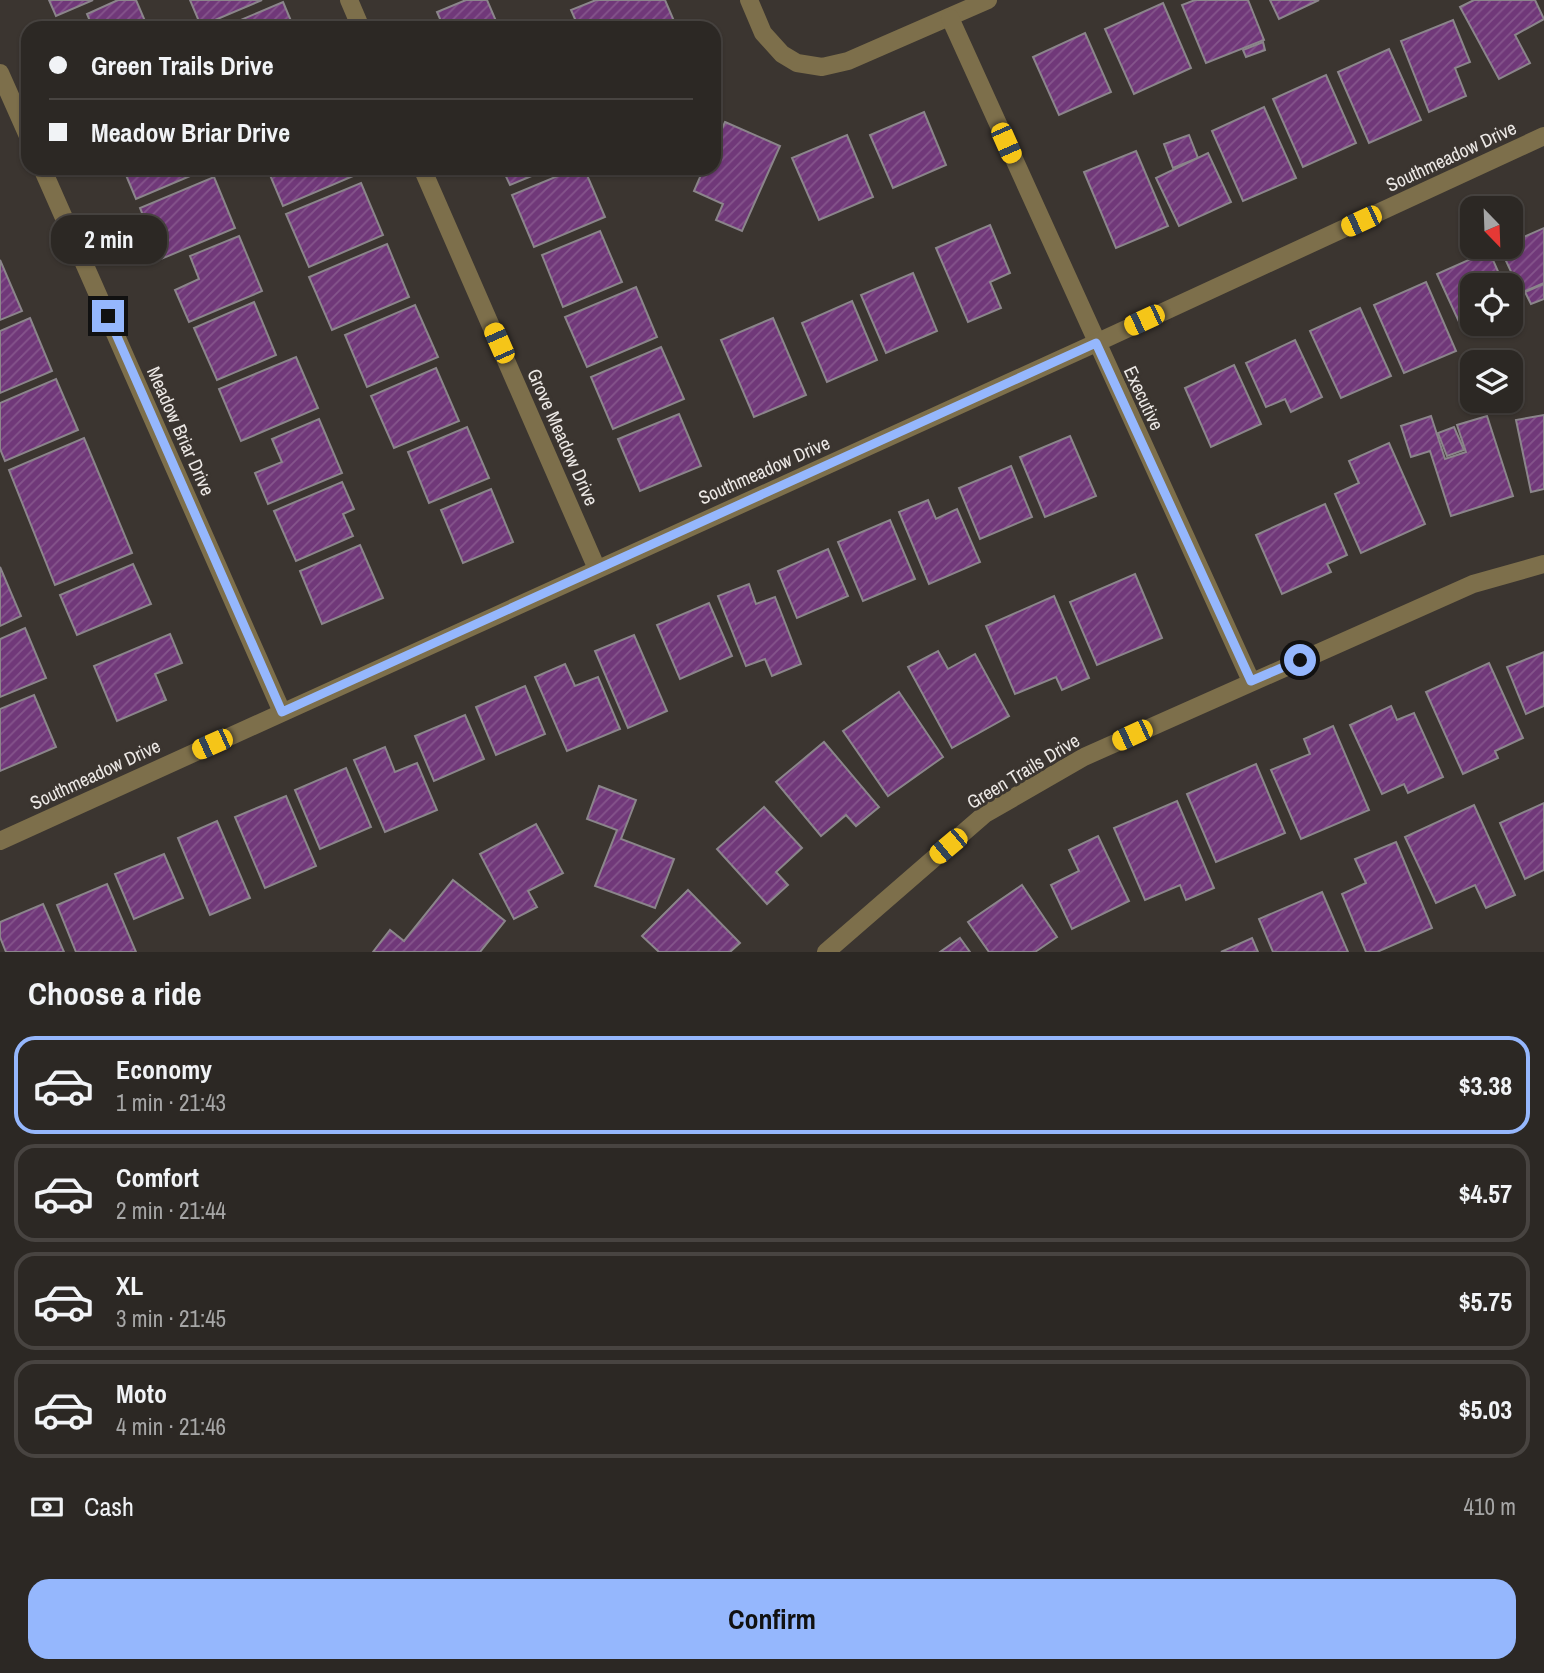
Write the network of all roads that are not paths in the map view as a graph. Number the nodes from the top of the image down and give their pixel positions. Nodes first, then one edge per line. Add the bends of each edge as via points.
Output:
1 (349, 0) edge
2 (749, 0) edge
3 (988, 0) edge
4 (950, 18) junction
5 (358, 21) edge
6 (0, 73) edge
7 (21, 120) edge
8 (1544, 136) edge
9 (45, 175) edge
10 (425, 175) edge
11 (1096, 343) junction
12 (1544, 564) edge
13 (597, 569) junction
14 (1251, 681) junction
15 (282, 712) junction
16 (0, 841) edge
17 (826, 952) edge

1 - 5 street
2 - 4 street via 763,33 782,54 797,63 822,67 848,61
3 - 4 street
4 - 11 street, Executive
6 - 7 street
8 - 11 street, Southmeadow Drive
9 - 15 street, Meadow Briar Drive
10 - 13 street, Grove Meadow Drive
11 - 13 street, Southmeadow Drive
11 - 14 street, Executive
12 - 14 street, Green Trails Drive via 1473,584
13 - 15 street, Southmeadow Drive
14 - 17 street, Green Trails Drive via 1084,757 985,814
15 - 16 street, Southmeadow Drive

